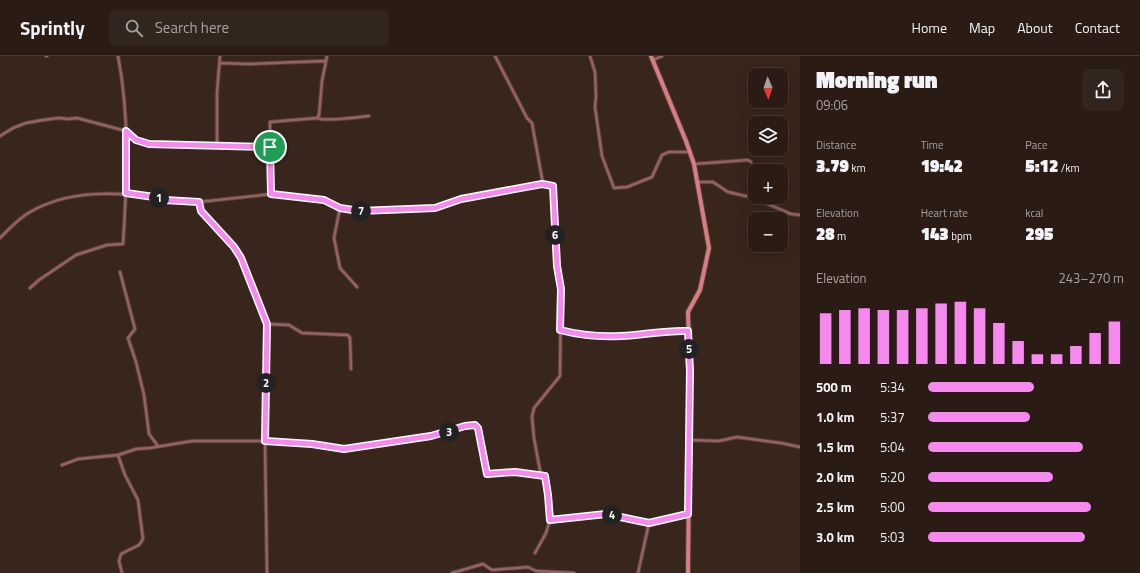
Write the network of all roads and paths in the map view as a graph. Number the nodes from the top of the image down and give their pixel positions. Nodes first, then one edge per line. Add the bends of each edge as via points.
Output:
1 (118, 56) edge
2 (220, 56) edge
3 (327, 56) edge
4 (495, 56) edge
5 (590, 56) edge
6 (662, 56) edge
7 (651, 58) edge
8 (325, 61) junction
9 (220, 63) junction
10 (369, 116) dead end
11 (317, 118) junction
12 (126, 131) junction
13 (0, 136) edge
14 (217, 145) junction
15 (270, 147) junction
16 (690, 152) junction
17 (751, 162) dead end
18 (694, 164) junction
19 (697, 182) junction
20 (542, 184) junction
21 (126, 193) junction
22 (271, 194) junction
23 (199, 202) junction
24 (340, 208) junction
25 (800, 215) edge
26 (0, 237) edge
27 (120, 272) dead end
28 (357, 287) dead end
29 (30, 288) dead end
30 (267, 324) junction
31 (560, 330) junction
32 (688, 331) junction
33 (351, 369) dead end
34 (689, 440) junction
35 (265, 441) junction
36 (158, 446) junction
37 (800, 447) edge
38 (118, 454) junction
39 (62, 465) dead end
40 (541, 476) junction
41 (688, 514) junction
42 (550, 520) junction
43 (649, 523) junction
44 (535, 553) dead end
45 (122, 573) edge
46 (267, 573) edge
47 (452, 573) edge
48 (574, 573) edge
49 (638, 573) edge
50 (688, 573) edge

1 - 12 street
2 - 9 street
3 - 8 street
4 - 20 street via 532,124
5 - 16 street via 595,72 595,107 602,156 614,188 627,187 652,177 662,155 669,152
6 - 7 street
7 - 16 street
8 - 9 street
8 - 11 street
9 - 14 street
10 - 11 street via 327,120
11 - 15 street via 270,122
12 - 13 street via 77,118 59,118 26,124
12 - 14 street via 136,140 149,144
12 - 21 street
14 - 15 street
15 - 22 street
16 - 18 street
17 - 18 street via 748,160
18 - 19 street
19 - 25 street via 712,182 728,192 754,198 790,214
19 - 32 street via 709,248 700,290 688,312
20 - 24 street via 461,199 435,208 359,211
20 - 31 street via 553,186 557,266 561,289
21 - 23 street via 164,200
21 - 26 street via 82,195 50,202 28,212
21 - 29 street via 123,244 107,244 76,256
22 - 23 street
22 - 24 street via 324,200
23 - 30 street via 201,211 241,258
24 - 28 street via 334,238 340,268
27 - 36 street via 134,329 128,338 144,395 150,434
30 - 33 street via 289,325 302,333 348,335
30 - 35 street
31 - 32 street via 575,334 620,336 670,330
31 - 40 street via 560,376 534,408 532,417
32 - 34 street
34 - 37 street via 718,441 736,437
34 - 41 street
35 - 36 street via 192,441
35 - 40 street via 344,449 431,436 475,425 478,428 487,474 515,472
35 - 46 street
36 - 38 street
38 - 39 street via 78,459
38 - 45 street via 138,500 143,538 140,545 122,554 119,561
40 - 42 street via 545,476
41 - 43 street
41 - 50 street
42 - 43 street via 606,514
42 - 44 street
43 - 49 street
47 - 48 street via 483,564 492,570 528,567 536,571

